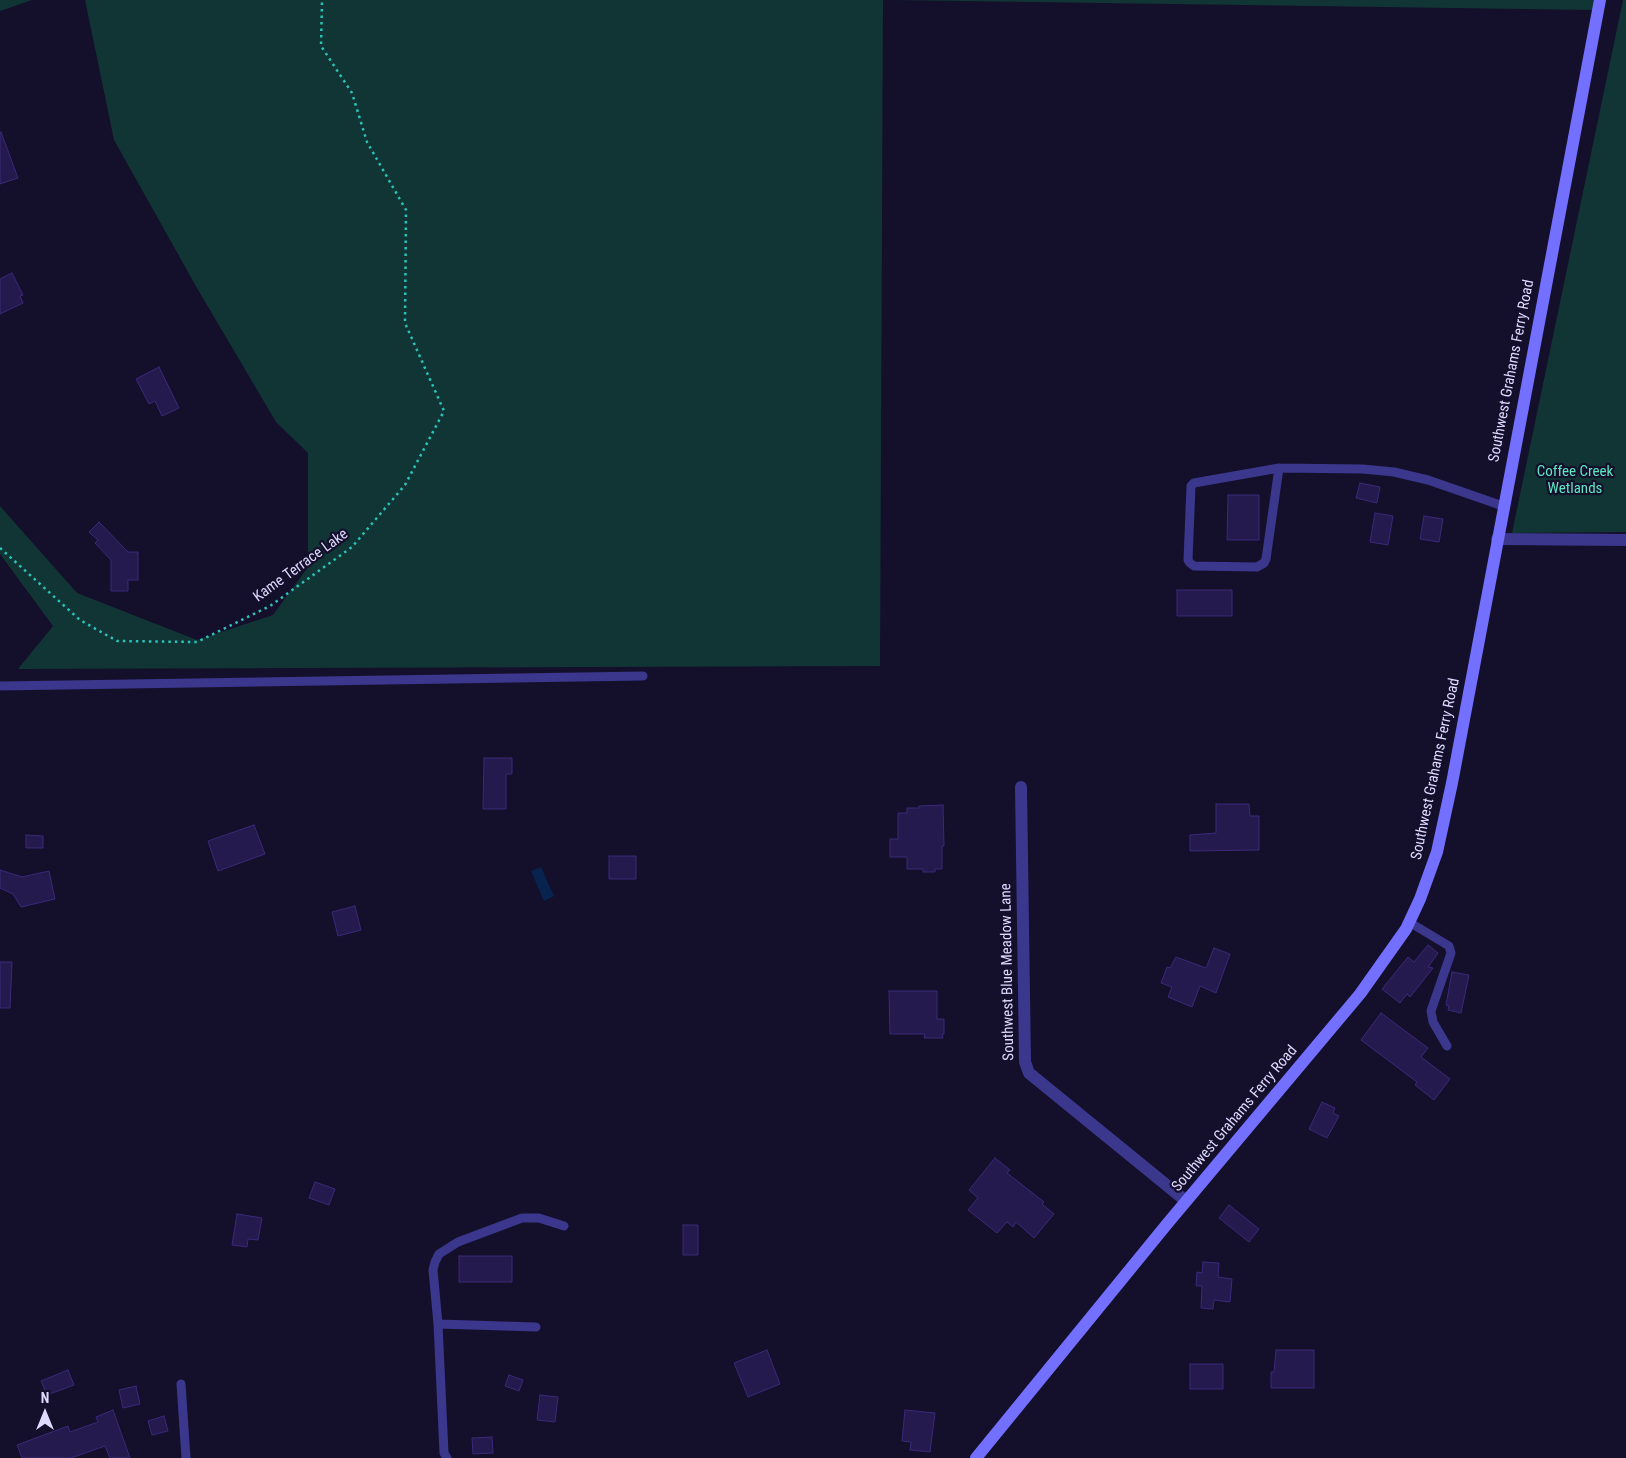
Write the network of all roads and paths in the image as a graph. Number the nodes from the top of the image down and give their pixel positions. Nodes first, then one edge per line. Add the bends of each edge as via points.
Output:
1 (322, 0) edge
2 (1600, 0) edge
3 (1279, 468) junction
4 (1503, 506) junction
5 (1497, 540) junction
6 (1626, 540) edge
7 (0, 548) edge
8 (643, 676) dead end
9 (0, 686) edge
10 (1021, 787) dead end
11 (1410, 922) junction
12 (1447, 1046) dead end
13 (1186, 1201) junction
14 (564, 1226) dead end
15 (438, 1324) junction
16 (536, 1327) dead end
17 (181, 1384) dead end
18 (186, 1458) edge
19 (447, 1458) edge
20 (976, 1458) edge

1 - 7 path, Kame Terrace Lake via 321,46 352,93 367,142 406,210 405,322 444,411 405,485 352,546 270,606 197,642 117,641 80,620
2 - 4 main road, Southwest Grahams Ferry Road
3 - 3 lane via 1191,486 1190,563 1194,566 1257,567 1264,563
3 - 4 lane via 1394,472
4 - 5 main road, Southwest Grahams Ferry Road
5 - 6 street
5 - 11 main road, Southwest Grahams Ferry Road via 1446,815 1431,870
8 - 9 lane
10 - 13 street, Southwest Blue Meadow Lane via 1024,1062 1029,1073
11 - 12 lane via 1448,946 1450,953 1431,1011 1433,1022
11 - 13 main road, Southwest Grahams Ferry Road via 1360,994
13 - 20 main road, Southwest Grahams Ferry Road
14 - 15 lane via 539,1218 522,1218 458,1242 439,1254 433,1270
15 - 16 lane
15 - 19 lane via 444,1453
17 - 18 lane

